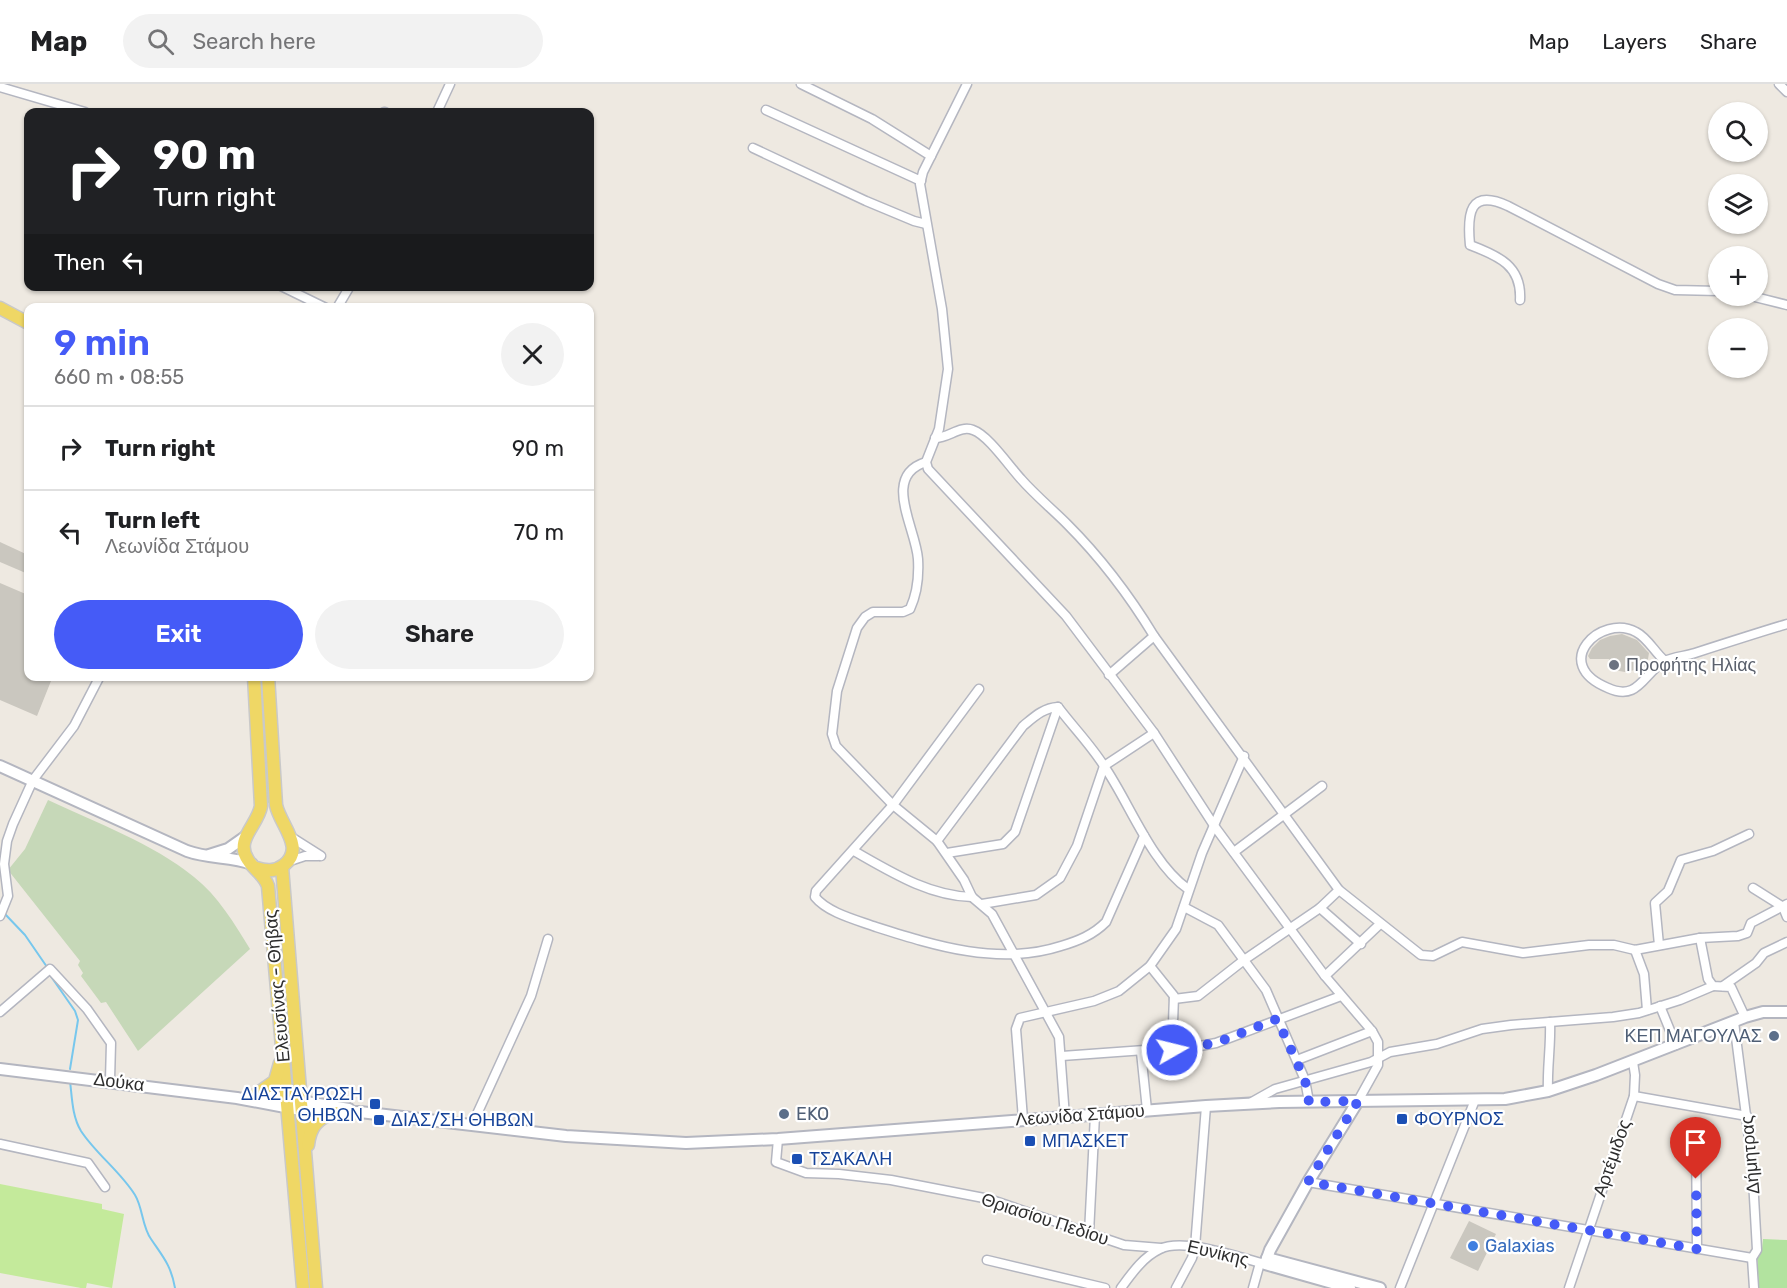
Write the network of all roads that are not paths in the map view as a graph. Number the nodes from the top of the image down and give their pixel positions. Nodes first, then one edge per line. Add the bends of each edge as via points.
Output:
1 (450, 84) edge
2 (801, 84) edge
3 (967, 84) edge
4 (1779, 84) edge
5 (0, 87) edge
6 (1787, 92) edge
7 (71, 108) edge
8 (439, 108) edge
9 (766, 110) dead end
10 (753, 148) dead end
11 (931, 156) junction
12 (921, 181) junction
13 (926, 224) junction
14 (291, 291) edge
15 (1708, 291) edge
16 (1520, 300) dead end
17 (1768, 300) edge
18 (316, 303) edge
19 (1787, 305) edge
20 (0, 308) edge
21 (24, 321) edge
22 (935, 438) junction
23 (926, 462) junction
24 (1787, 624) edge
25 (1154, 636) junction
26 (1665, 661) junction
27 (1109, 675) junction
28 (97, 681) edge
29 (254, 681) edge
30 (268, 681) edge
31 (980, 689) dead end
32 (1058, 707) junction
33 (1154, 733) junction
34 (1244, 756) junction
35 (0, 766) edge
36 (1104, 766) junction
37 (33, 780) junction
38 (1322, 786) dead end
39 (893, 805) junction
40 (1285, 815) junction
41 (254, 826) junction
42 (1215, 827) junction
43 (287, 832) junction
44 (1749, 834) dead end
45 (1144, 836) junction
46 (245, 837) junction
47 (937, 841) junction
48 (854, 851) junction
49 (1234, 852) junction
50 (947, 853) junction
51 (203, 856) junction
52 (284, 864) junction
53 (254, 866) junction
54 (1754, 888) dead end
55 (1188, 889) junction
56 (1339, 890) junction
57 (972, 897) junction
58 (982, 904) junction
59 (1785, 906) edge
60 (1184, 907) junction
61 (1320, 908) junction
62 (0, 916) edge
63 (1787, 917) edge
64 (1380, 924) junction
65 (1290, 928) junction
66 (1700, 938) junction
67 (548, 939) dead end
68 (1787, 942) edge
69 (1361, 944) junction
70 (1659, 945) junction
71 (1635, 950) junction
72 (1012, 955) junction
73 (1244, 960) junction
74 (1150, 966) junction
75 (1325, 976) junction
76 (1713, 986) junction
77 (1723, 986) junction
78 (1341, 996) junction
79 (1174, 999) junction
80 (1660, 1006) junction
81 (1647, 1010) junction
82 (1044, 1011) junction
83 (0, 1012) edge
84 (1787, 1012) edge
85 (1745, 1017) junction
86 (1277, 1019) junction
87 (1550, 1022) junction
88 (1734, 1022) junction
89 (1372, 1031) junction
90 (282, 1043) junction
91 (1676, 1046) junction
92 (1172, 1050) junction
93 (1141, 1052) junction
94 (1062, 1056) junction
95 (1378, 1058) junction
96 (1297, 1060) junction
97 (1633, 1062) junction
98 (0, 1069) edge
99 (110, 1080) junction
100 (1305, 1080) junction
101 (1548, 1091) junction
102 (254, 1096) junction
103 (1634, 1096) junction
104 (237, 1098) junction
105 (1475, 1100) junction
106 (1358, 1101) junction
107 (1309, 1102) junction
108 (287, 1103) junction
109 (1248, 1104) junction
110 (300, 1105) junction
111 (1206, 1106) junction
112 (1147, 1110) junction
113 (360, 1112) junction
114 (335, 1113) junction
115 (1095, 1115) junction
116 (1747, 1116) junction
117 (1065, 1118) junction
118 (1023, 1119) junction
119 (472, 1125) junction
120 (1696, 1133) dead end
121 (778, 1139) junction
122 (0, 1144) edge
123 (306, 1167) junction
124 (1308, 1182) junction
125 (105, 1186) dead end
126 (1433, 1203) junction
127 (1587, 1229) junction
128 (1089, 1233) junction
129 (1195, 1247) junction
130 (1161, 1248) junction
131 (1697, 1249) junction
132 (1752, 1258) junction
133 (987, 1260) dead end
134 (1264, 1262) junction
135 (303, 1288) edge
136 (316, 1288) edge
137 (1105, 1288) edge
138 (1121, 1288) edge
139 (1176, 1288) edge
140 (1253, 1288) edge
141 (1350, 1288) edge
142 (1380, 1288) edge
143 (1400, 1288) edge
144 (1569, 1288) edge
145 (1754, 1288) edge

1 - 8 street
2 - 11 street via 872,119
3 - 11 street
4 - 6 street
5 - 7 street
9 - 12 street
10 - 13 street via 866,201
11 - 12 street
12 - 13 street
13 - 22 street via 942,309 948,369
14 - 18 street
15 - 16 street via 1687,292 1658,285 1498,201 1479,201 1470,215 1470,245 1495,256 1516,272
17 - 19 street
20 - 21 main road
22 - 23 street
22 - 25 street via 944,438 962,428 987,438 1097,556 1131,597
23 - 27 street via 934,478 1066,616
23 - 39 street via 910,470 902,494 918,558 914,601 903,612 873,612 857,628 832,719 836,746
24 - 26 street
25 - 27 street
25 - 34 street
26 - 26 street via 1637,632 1613,628 1593,637 1581,660 1582,670 1593,681 1621,692 1636,688
27 - 33 street
28 - 37 street via 74,726
29 - 41 main road via 261,799
30 - 43 main road, Ελευσίνας - Θήβας via 276,805
31 - 39 street
32 - 36 street
32 - 47 street via 1038,713 1023,726
32 - 50 street via 1010,840
33 - 36 street
33 - 42 street
34 - 40 street
34 - 42 street
35 - 37 main road
36 - 45 street
36 - 58 street via 1077,846 1060,878 1036,895
37 - 51 main road
37 - 62 street via 7,841 4,873 8,896
38 - 40 street
39 - 47 street
39 - 48 street
40 - 49 street
40 - 56 street
41 - 43 main road via 269,821
41 - 46 main road
42 - 49 street
42 - 55 street
43 - 52 main road, Ελευσίνας - Θήβας via 293,850
43 - 52 street via 321,856 305,856
44 - 70 street via 1681,860 1668,891 1654,903
45 - 55 street via 1179,883
45 - 72 street via 1112,913 1098,930 1052,949
46 - 51 main road via 228,849
46 - 53 main road, Ελευσίνας - Θήβας via 244,849
47 - 50 street
48 - 57 street via 927,888 956,897
48 - 72 street via 816,891 814,897 821,905 920,941 980,954
49 - 65 street
50 - 57 street
51 - 53 main road via 237,859
52 - 53 main road via 269,871
52 - 110 main road, Ελευσίνας - Θήβας
53 - 90 main road, Ελευσίνας - Θήβας via 268,886
54 - 59 street
55 - 60 street
56 - 61 street
56 - 64 street
57 - 58 street
58 - 72 street via 992,914
59 - 63 street
59 - 66 street via 1751,922 1747,933
60 - 73 street via 1218,926
60 - 74 street via 1176,929
61 - 65 street
61 - 69 street
64 - 69 street
64 - 71 street via 1426,957 1462,942 1523,953 1589,945
65 - 73 street
65 - 75 street
66 - 70 street
66 - 76 street
67 - 119 street via 531,996
68 - 77 street via 1764,953
69 - 75 street
70 - 71 street
71 - 81 street via 1644,974
72 - 82 street
73 - 79 street via 1198,996
73 - 86 street via 1266,990
74 - 79 street via 1172,991
74 - 82 street via 1119,991 1094,1001
75 - 78 street
76 - 77 street
76 - 80 street
77 - 85 street via 1731,987
78 - 86 street
78 - 89 street
79 - 92 street
80 - 81 street
80 - 91 street
81 - 87 street
82 - 94 street via 1059,1037
82 - 118 street via 1023,1016 1017,1022
83 - 99 street via 50,969 87,1009 111,1043
84 - 85 main road, Λεωνίδα Στάμου
85 - 88 main road, Λεωνίδα Στάμου
86 - 92 street via 1216,1043
86 - 96 street
87 - 95 street via 1482,1029
87 - 101 street
88 - 91 main road, Λεωνίδα Στάμου
88 - 116 street, Δήμητρας
89 - 95 street via 1378,1042
89 - 96 street
90 - 102 main road via 277,1076
90 - 108 main road, Ελευσίνας - Θήβας
91 - 97 main road, Λεωνίδα Στάμου
92 - 93 street
93 - 94 street
93 - 112 street
94 - 117 street
95 - 100 street
95 - 106 street
96 - 100 street
97 - 101 main road, Λεωνίδα Στάμου
97 - 103 street, Αρτέμιδος
98 - 99 main road, Δούκα
99 - 104 main road, Δούκα
100 - 107 street
100 - 109 street via 1275,1089
101 - 105 main road, Λεωνίδα Στάμου
102 - 104 main road, Δούκα
102 - 108 main road, Δούκα
103 - 116 street
103 - 127 street, Αρτέμιδος
104 - 108 main road, Δούκα
105 - 106 main road, Λεωνίδα Στάμου
105 - 126 street
106 - 107 main road, Λεωνίδα Στάμου
106 - 124 main road
107 - 109 main road, Λεωνίδα Στάμου
108 - 110 main road, Δούκα
108 - 135 main road, Ελευσίνας - Θήβας
109 - 111 main road, Λεωνίδα Στάμου
110 - 113 main road, Λεωνίδα Στάμου via 341,1106
110 - 114 main road, Λεωνίδα Στάμου
110 - 123 main road, Ελευσίνας - Θήβας
111 - 112 main road, Λεωνίδα Στάμου
111 - 129 street
112 - 115 main road, Λεωνίδα Στάμου
113 - 114 main road, Λεωνίδα Στάμου
113 - 119 main road, Λεωνίδα Στάμου
114 - 123 main road via 313,1127
115 - 117 main road, Λεωνίδα Στάμου
115 - 128 street
116 - 132 street, Δήμητρας via 1756,1250
117 - 118 main road, Λεωνίδα Στάμου
118 - 121 main road, Λεωνίδα Στάμου
119 - 121 main road, Λεωνίδα Στάμου via 629,1141
120 - 131 street
121 - 128 street, Θριασίου Πεδίου via 776,1162 795,1170 883,1179 989,1199
122 - 125 street via 88,1162
123 - 136 main road, Ελευσίνας - Θήβας
124 - 126 street
124 - 134 main road
126 - 127 street
126 - 143 street
127 - 131 street
127 - 144 street, Αρτέμιδος
128 - 130 street, Θριασίου Πεδίου via 1124,1245
129 - 130 street, Ευνίκης via 1178,1244
129 - 134 street, Ευνίκης
129 - 139 street
130 - 138 street, Ευνίκης via 1139,1264
131 - 132 street
132 - 145 street, Δήμητρας
133 - 137 street
134 - 140 street
134 - 141 main road
134 - 142 main road

